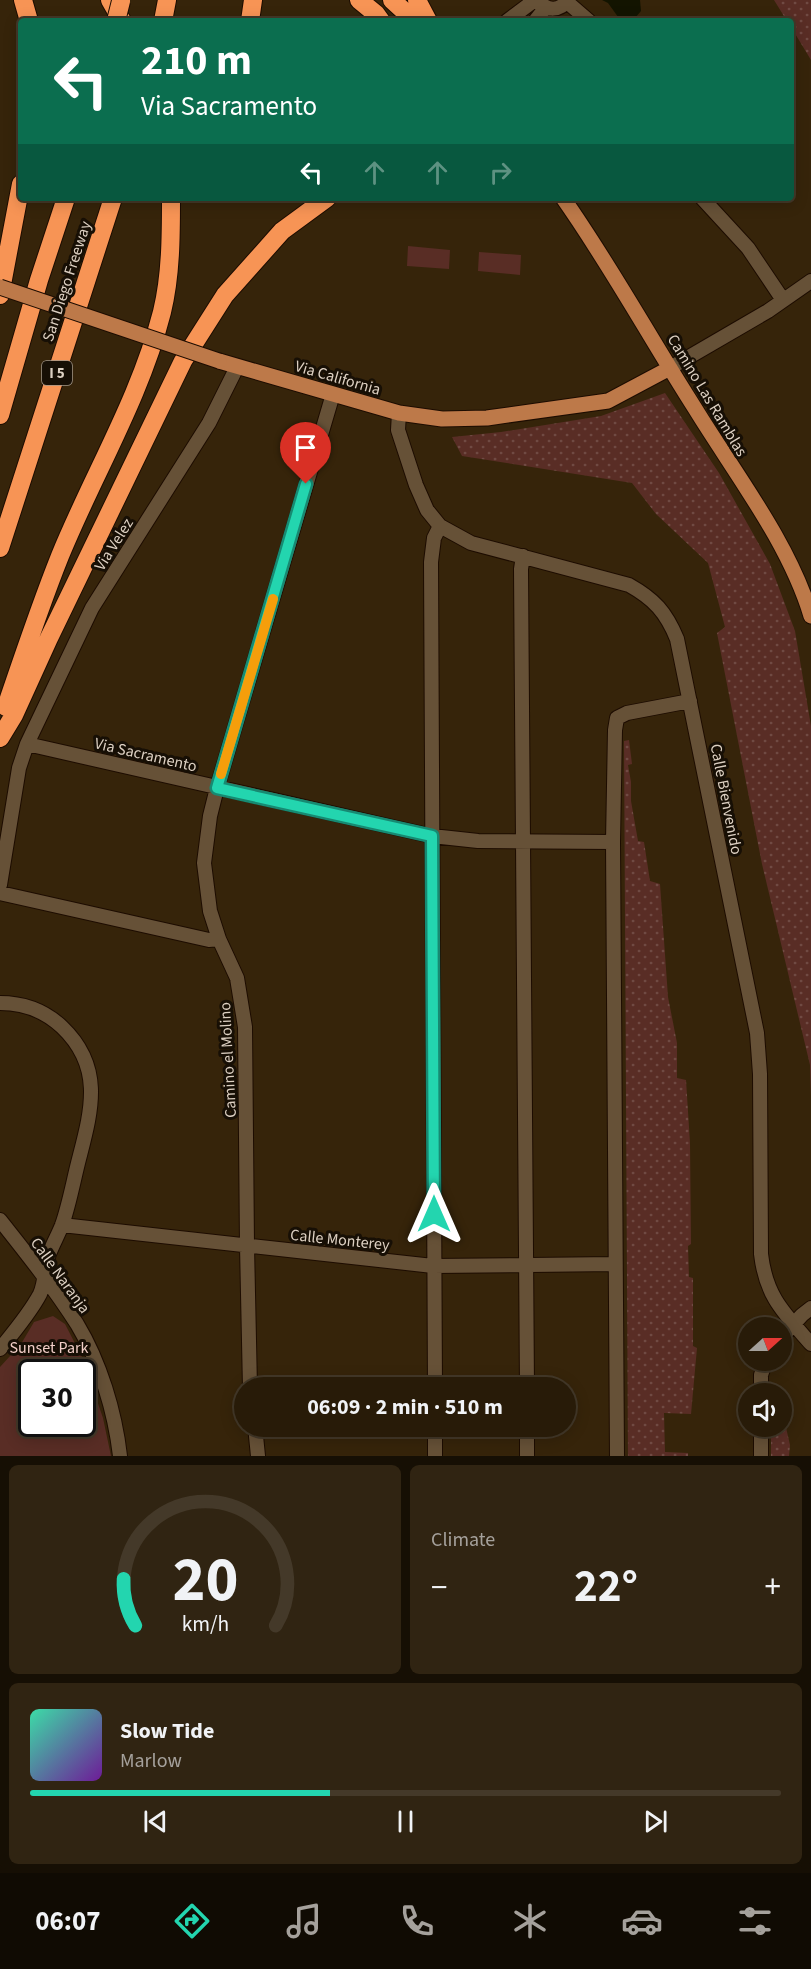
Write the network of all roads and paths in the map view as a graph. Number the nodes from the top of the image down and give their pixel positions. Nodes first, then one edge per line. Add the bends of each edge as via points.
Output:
1 (23, 0) edge
2 (118, 0) edge
3 (167, 0) edge
4 (253, 0) edge
5 (359, 0) edge
6 (392, 0) edge
7 (417, 0) edge
8 (568, 1) edge
9 (536, 4) edge
10 (28, 18) edge
11 (116, 18) edge
12 (121, 18) edge
13 (164, 18) edge
14 (250, 18) edge
15 (379, 18) edge
16 (412, 18) edge
17 (426, 18) edge
18 (512, 18) edge
19 (586, 18) edge
20 (18, 200) edge
21 (65, 201) edge
22 (112, 201) edge
23 (171, 201) edge
24 (323, 201) edge
25 (565, 201) edge
26 (704, 201) edge
27 (811, 281) edge
28 (0, 286) edge
29 (0, 295) edge
30 (783, 300) junction
31 (237, 367) junction
32 (670, 368) junction
33 (333, 394) junction
34 (399, 413) junction
35 (0, 415) edge
36 (440, 526) junction
37 (0, 548) edge
38 (523, 556) junction
39 (811, 616) edge
40 (690, 701) junction
41 (0, 726) edge
42 (0, 738) edge
43 (27, 744) junction
44 (217, 788) junction
45 (432, 836) junction
46 (524, 842) junction
47 (613, 842) junction
48 (0, 885) edge
49 (0, 892) edge
50 (219, 939) junction
51 (0, 1003) edge
52 (0, 1220) edge
53 (62, 1225) junction
54 (247, 1246) junction
55 (526, 1264) junction
56 (615, 1264) junction
57 (434, 1266) junction
58 (45, 1278) junction
59 (811, 1308) edge
60 (793, 1324) junction
61 (811, 1344) edge
62 (0, 1349) edge
63 (250, 1377) edge
64 (435, 1377) edge
65 (527, 1377) edge
66 (256, 1437) edge
67 (435, 1437) edge
68 (527, 1437) edge
69 (761, 1437) edge
70 (120, 1456) edge
71 (258, 1456) edge
72 (435, 1456) edge
73 (527, 1456) edge
74 (617, 1456) edge
75 (761, 1456) edge

1 - 10 highway
2 - 11 highway, bridge
2 - 12 highway
3 - 13 highway
4 - 14 highway
5 - 15 highway
6 - 16 highway
7 - 17 highway
8 - 9 street via 557,9
8 - 19 street
9 - 18 street
20 - 29 highway
21 - 35 highway, San Diego Freeway
22 - 37 highway, San Diego Freeway / I 5
23 - 41 highway via 168,268 151,349 60,556
24 - 42 highway via 282,231 239,279 183,361
25 - 32 main road, Camino Las Ramblas
26 - 30 street via 748,248
27 - 30 street
28 - 31 main road, Via California, bridge
30 - 32 street
31 - 33 main road, Via California
31 - 43 street, Via Velez via 209,423 92,608
32 - 34 main road, Via California via 608,401 582,406 475,418 442,419
32 - 39 main road, Camino Las Ramblas via 772,531
33 - 34 main road, Via California
33 - 44 street, Camino el Molino
34 - 36 street, Calle Bienvenido via 398,430 416,485 427,510
36 - 38 street, Calle Bienvenido via 471,543
36 - 45 street via 434,538 432,562
38 - 40 street, Calle Bienvenido via 629,585 649,596 678,639
38 - 46 street
40 - 47 street via 617,718
40 - 60 street, Calle Bienvenido via 757,1033 762,1269 769,1292
43 - 44 street, Via Sacramento
43 - 48 street, Via Velez
44 - 45 street, Via Sacramento
44 - 50 street, Camino el Molino via 204,863 210,911
45 - 46 street, Via Sacramento
45 - 57 street
46 - 47 street, Via Sacramento
46 - 55 street
47 - 56 street
49 - 50 street via 209,940
50 - 54 street, Camino el Molino via 237,978 245,1026
51 - 53 street via 16,1004 54,1020 83,1053 90,1074 92,1108
52 - 58 street, Calle Naranja
53 - 54 street, Calle Monterey
53 - 58 street via 47,1257
54 - 57 street, Calle Monterey
54 - 63 street, Camino el Molino
55 - 56 street, Calle Monterey
55 - 57 street, Calle Monterey
55 - 65 street
56 - 74 street
57 - 64 street
58 - 62 street via 40,1293
58 - 70 street, Calle Naranja via 78,1326 96,1365 111,1407
59 - 60 street
60 - 61 street, Calle Bienvenido
66 - 71 street
67 - 72 street
68 - 73 street
69 - 75 street

